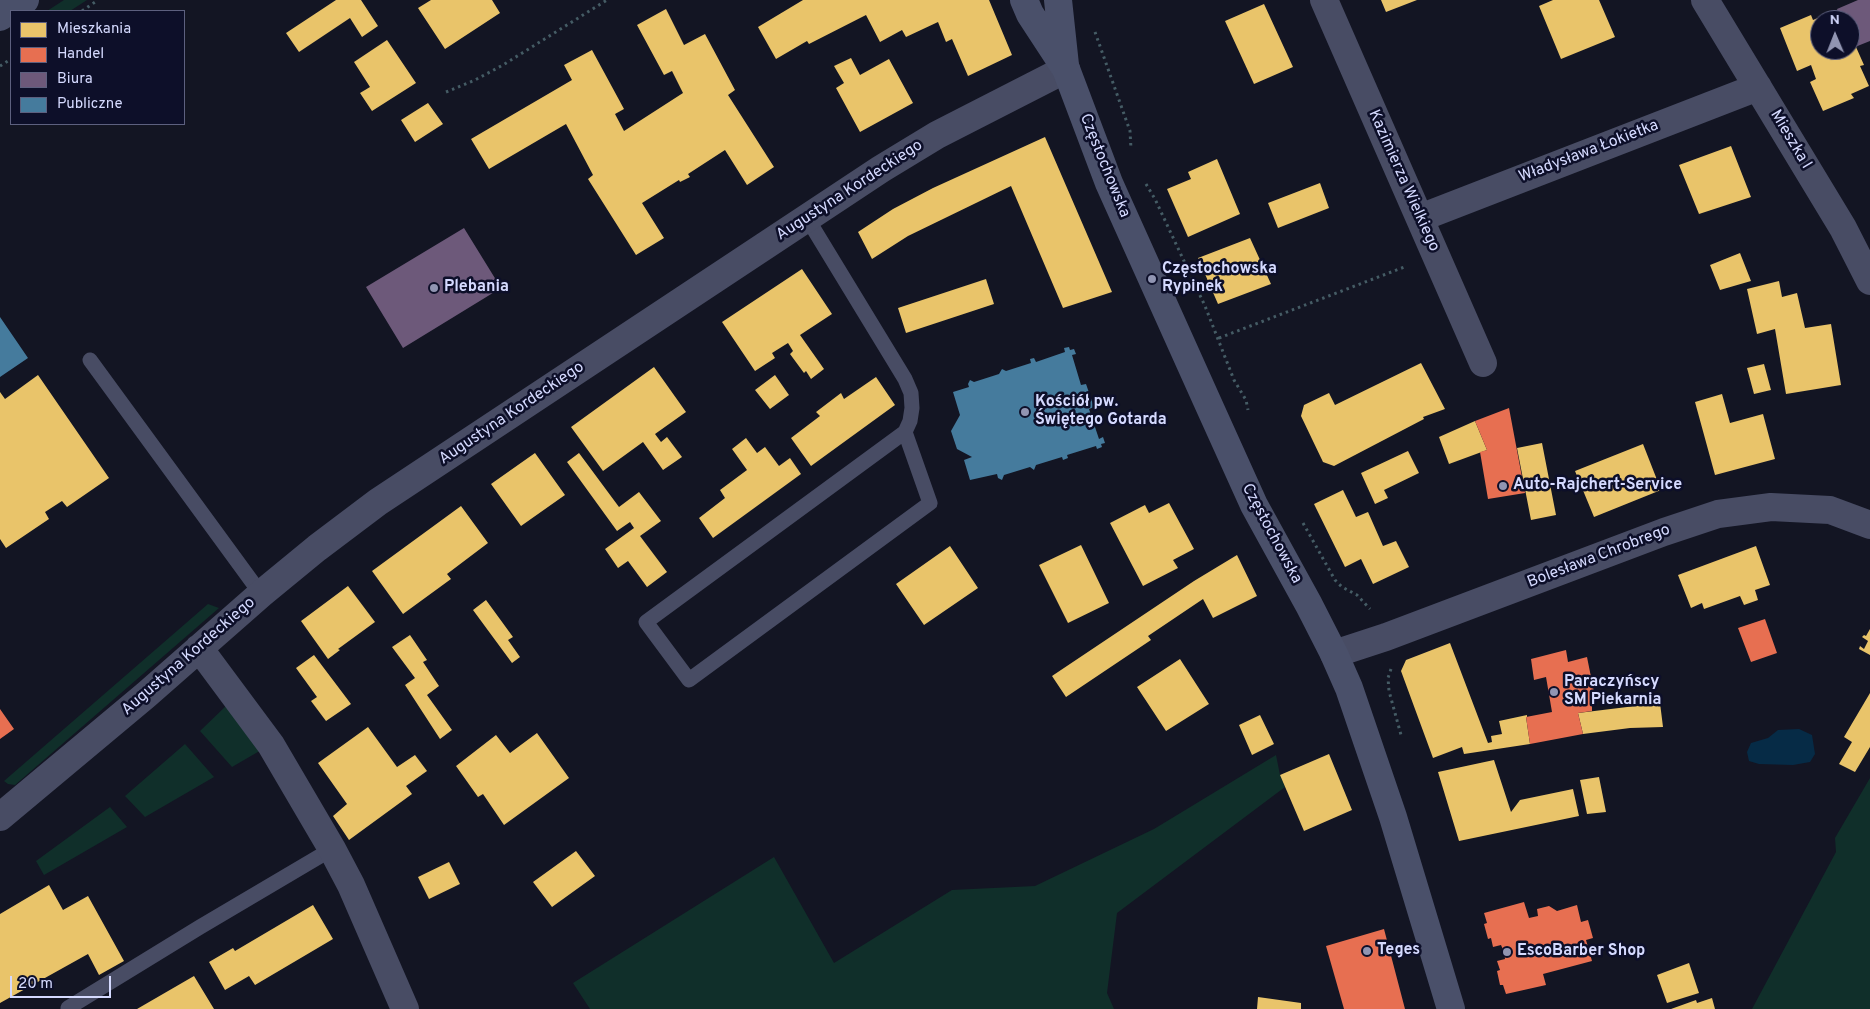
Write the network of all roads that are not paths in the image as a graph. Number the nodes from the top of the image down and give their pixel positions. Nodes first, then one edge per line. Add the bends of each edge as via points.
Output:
1 (25, 0) edge
2 (1024, 0) edge
3 (1058, 0) edge
4 (1324, 0) edge
5 (1705, 0) edge
6 (10, 10) edge
7 (1066, 69) junction
8 (1758, 87) junction
9 (807, 218) junction
10 (1420, 218) junction
11 (1870, 282) edge
12 (90, 360) dead end
13 (1483, 363) dead end
14 (905, 432) junction
15 (1870, 526) edge
16 (261, 594) junction
17 (199, 648) junction
18 (1334, 654) junction
19 (0, 817) edge
20 (332, 850) junction
21 (68, 1008) edge
22 (405, 1009) edge
23 (1451, 1009) edge

1 - 6 main road
2 - 7 main road, Częstochowska
3 - 7 main road, Częstochowska
4 - 10 street, Kazimierza Wielkiego
5 - 8 street, Mieszka I
7 - 9 street, Augustyna Kordeckiego via 937,135
7 - 18 main road, Częstochowska via 1113,191 1214,418 1254,505
8 - 10 street, Władysława Łokietka
8 - 11 street, Mieszka I via 1843,228
9 - 14 lane via 905,379 912,408
9 - 16 street, Augustyna Kordeckiego via 378,502
10 - 13 street, Kazimierza Wielkiego
12 - 16 lane
14 - 14 lane via 930,503 690,680 646,622
15 - 18 street, Bolesława Chrobrego via 1830,510 1771,507 1718,514
16 - 17 street, Augustyna Kordeckiego
17 - 19 street, Augustyna Kordeckiego
17 - 20 street via 271,745
18 - 23 main road, Częstochowska via 1393,818
20 - 21 lane
20 - 22 street via 351,885

